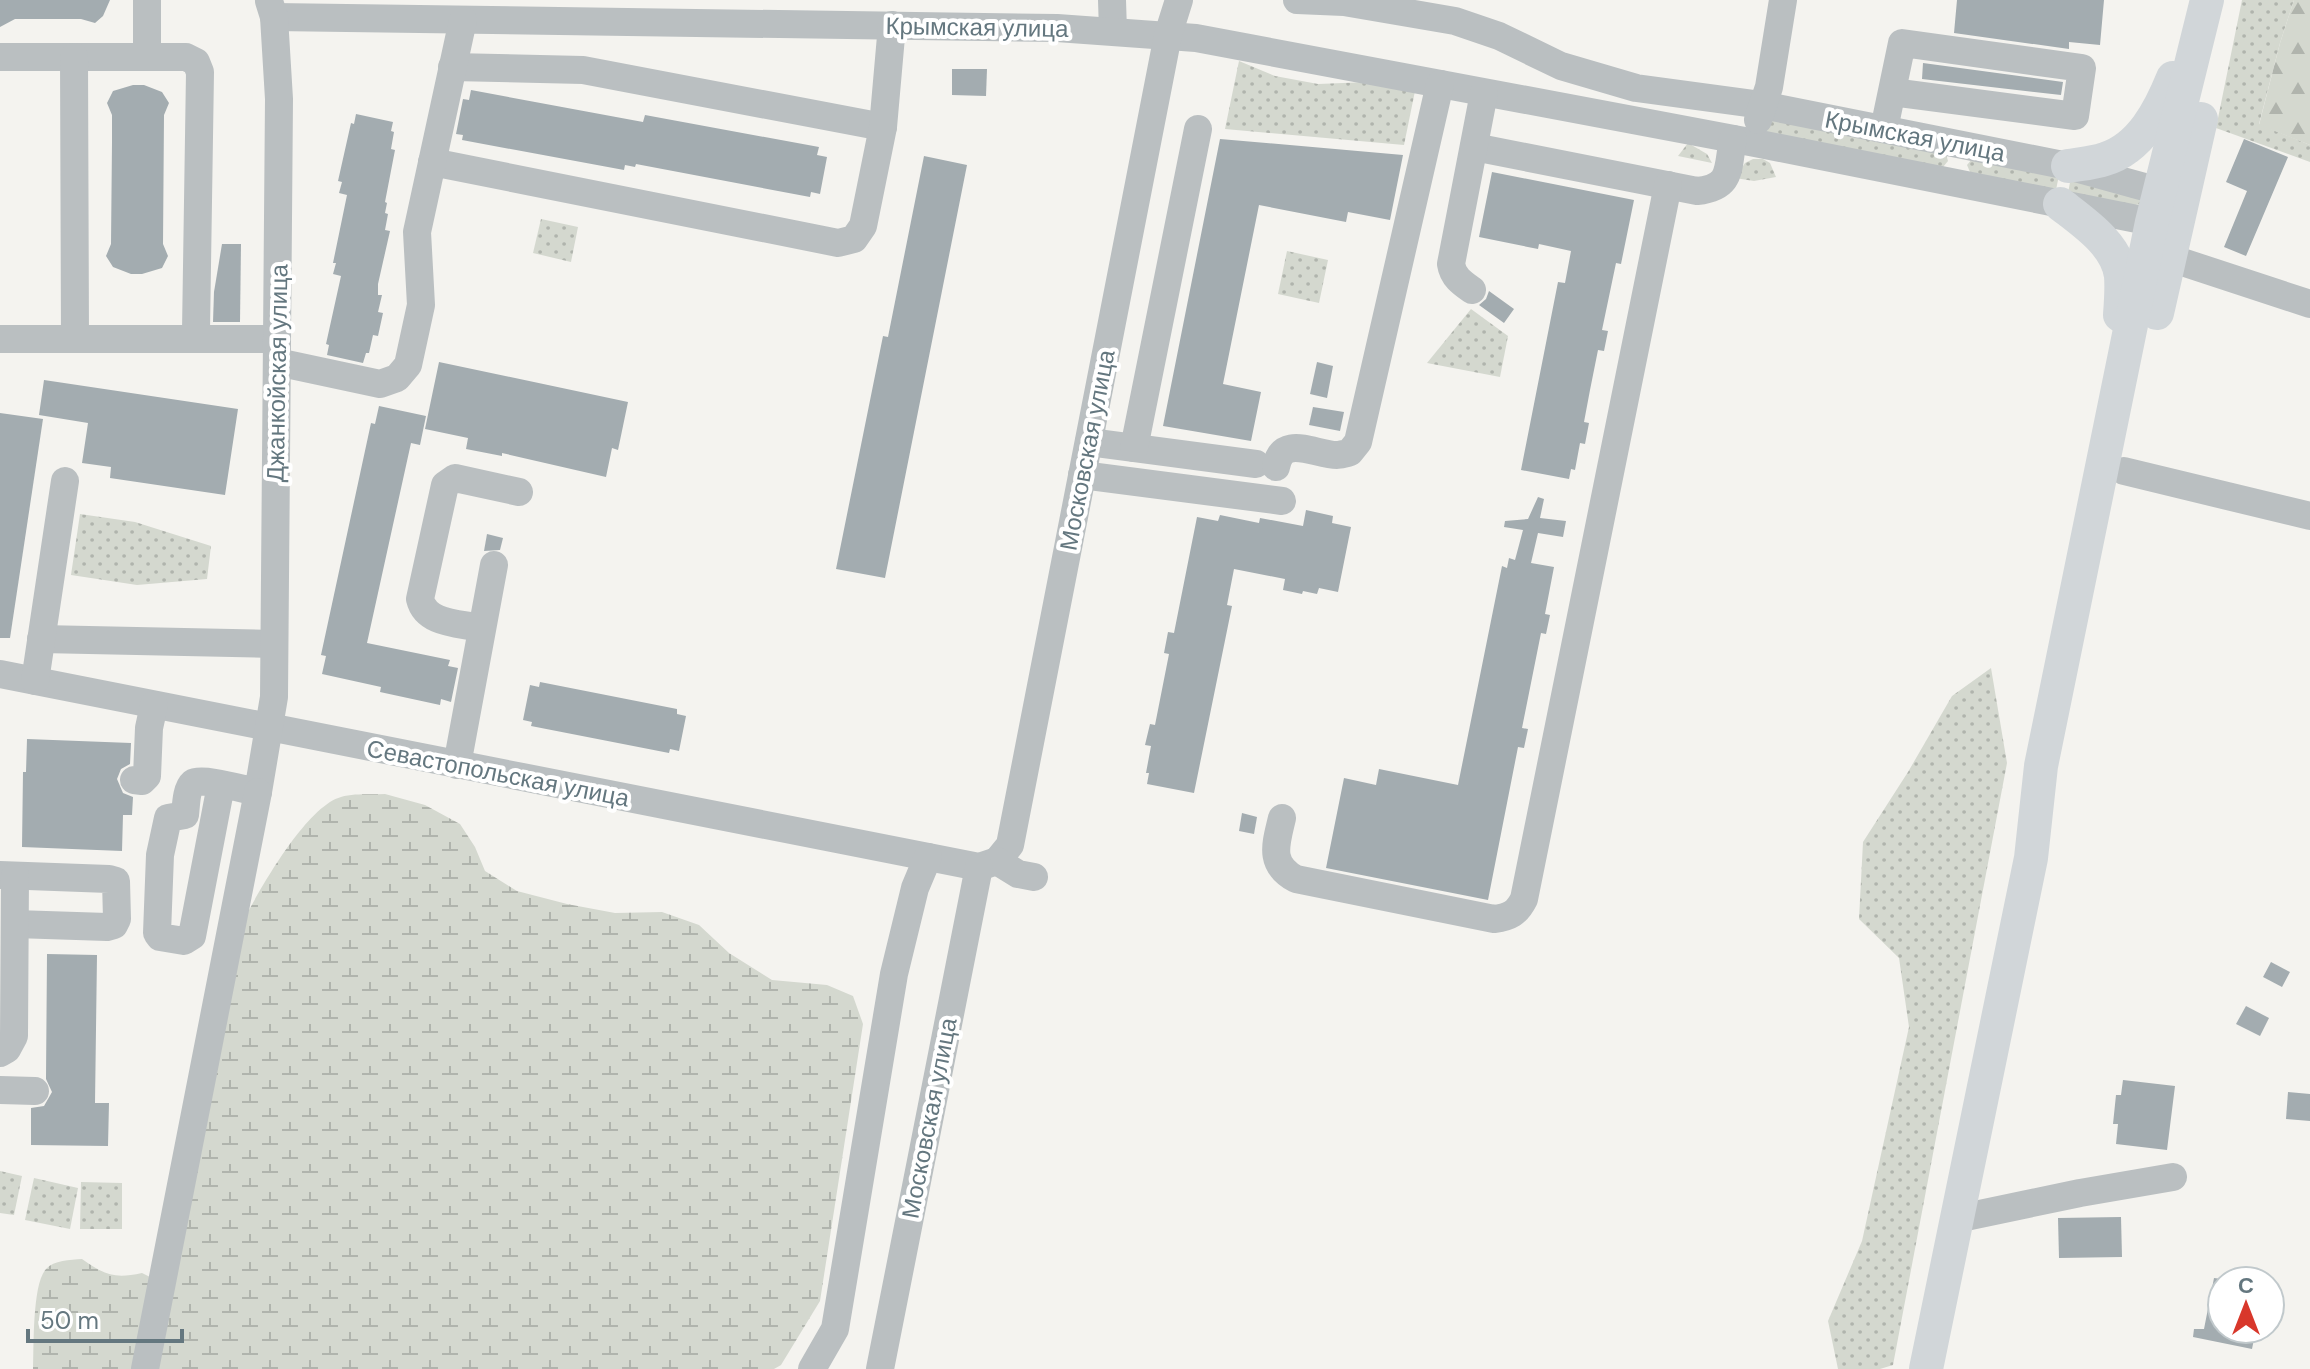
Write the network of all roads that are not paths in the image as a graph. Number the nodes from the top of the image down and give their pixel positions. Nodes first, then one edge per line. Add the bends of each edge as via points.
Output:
1 (147, 0) edge
2 (1112, 0) edge
3 (1179, 0) edge
4 (1297, 0) edge
5 (1783, 0) edge
6 (2206, 0) edge
7 (2220, 0) edge
8 (1344, 1) edge
9 (271, 9) edge
10 (463, 20) junction
11 (892, 25) junction
12 (1113, 31) junction
13 (1168, 35) junction
14 (0, 57) edge
15 (74, 57) junction
16 (147, 57) junction
17 (452, 67) junction
18 (1440, 84) junction
19 (1892, 92) junction
20 (1484, 93) junction
21 (1762, 105) junction
22 (883, 127) junction
23 (1198, 129) dead end
24 (1671, 129) junction
25 (1884, 129) junction
26 (1744, 141) junction
27 (1962, 145) junction
28 (1474, 147) junction
29 (432, 162) junction
30 (2068, 166) junction
31 (1954, 183) junction
32 (1668, 185) junction
33 (2060, 204) junction
34 (2163, 209) junction
35 (2170, 258) junction
36 (1472, 290) dead end
37 (2310, 304) edge
38 (0, 339) edge
39 (75, 339) junction
40 (193, 339) junction
41 (277, 351) junction
42 (2120, 386) junction
43 (1089, 442) junction
44 (1134, 448) junction
45 (2124, 471) junction
46 (1082, 475) junction
47 (65, 481) dead end
48 (519, 492) dead end
49 (1282, 501) dead end
50 (2310, 516) edge
51 (494, 565) dead end
52 (480, 628) junction
53 (41, 639) junction
54 (274, 644) junction
55 (0, 674) edge
56 (35, 681) junction
57 (154, 705) junction
58 (270, 728) junction
59 (457, 765) junction
60 (134, 780) dead end
61 (221, 785) junction
62 (258, 792) junction
63 (1282, 818) dead end
64 (928, 857) junction
65 (2031, 858) junction
66 (988, 864) junction
67 (8, 876) edge
68 (1034, 877) dead end
69 (159, 898) junction
70 (198, 906) junction
71 (15, 924) junction
72 (0, 1053) edge
73 (0, 1090) edge
74 (35, 1091) dead end
75 (2173, 1177) dead end
76 (1956, 1219) junction
77 (145, 1369) edge
78 (812, 1369) edge
79 (880, 1369) edge
80 (1926, 1369) edge

1 - 16 street
2 - 12 street
3 - 13 street, Московская улица
4 - 8 street
5 - 21 street
6 - 30 main road via 2158,114 2108,159
6 - 34 main road
7 - 34 main road via 2208,89
8 - 21 street via 1455,21 1561,66 1636,88
9 - 10 street, Крымская улица
9 - 41 street, Джанкойская улица via 279,99
10 - 11 street, Крымская улица
10 - 17 street
11 - 12 street, Крымская улица
11 - 22 street
12 - 13 street, Крымская улица
13 - 18 street, Крымская улица
13 - 43 street, Московская улица
14 - 15 street
15 - 16 street
15 - 39 street
16 - 40 street via 186,57 200,72
17 - 22 street via 583,70
17 - 29 street
18 - 20 street, Крымская улица
18 - 44 street via 1358,442 1350,452 1338,455 1296,447 1266,465
19 - 19 street via 1902,43 2082,68 2075,116
19 - 25 street
20 - 24 street, Крымская улица
20 - 28 street
21 - 24 street, Крымская улица via 1719,124
21 - 25 street, Крымская улица
21 - 26 street
22 - 29 street via 863,226 854,239 838,243
23 - 44 street
24 - 26 street, Крымская улица
25 - 27 street, Крымская улица
26 - 31 street, Крымская улица
26 - 32 street via 1724,182 1715,189
27 - 30 street, Крымская улица
27 - 31 street
28 - 32 street
28 - 36 street via 1451,264
29 - 41 street via 417,232 421,305 408,365 397,378 380,384
30 - 34 street, Крымская улица
31 - 33 street, Крымская улица
32 - 63 street via 1518,910 1494,919 1296,879 1277,862
33 - 34 street, Крымская улица
33 - 42 main road via 2092,228 2121,273
34 - 35 main road
34 - 42 main road
35 - 37 street
35 - 45 main road
38 - 39 street
39 - 40 street
40 - 41 street
41 - 54 street, Джанкойская улица
42 - 65 main road via 2041,766
43 - 44 street
43 - 46 street, Московская улица
45 - 50 street
45 - 65 main road via 2063,763
46 - 49 street
46 - 66 street, Московская улица via 1010,845
47 - 53 street
48 - 52 street via 455,478 445,485 422,610 431,617
51 - 52 street
52 - 59 street
53 - 54 street
53 - 56 street
54 - 58 street, Джанкойская улица
55 - 56 street, Севастопольская улица
56 - 57 street, Севастопольская улица
57 - 58 street, Севастопольская улица
57 - 60 street via 147,776
58 - 59 street, Севастопольская улица
58 - 62 street, Джанкойская улица
59 - 64 street, Севастопольская улица
61 - 62 street
61 - 69 street via 194,782 185,815 168,818
61 - 70 street
62 - 77 street, Джанкойская улица
64 - 66 street, Севастопольская улица
64 - 78 street via 894,974 835,1329
65 - 76 main road
66 - 68 street, Севастопольская улица
66 - 79 street, Московская улица
67 - 71 street
67 - 71 street via 109,879 118,888 114,925
69 - 70 street
69 - 70 street via 160,937 189,940
71 - 72 street via 14,1036
73 - 74 street
75 - 76 street
76 - 80 main road

